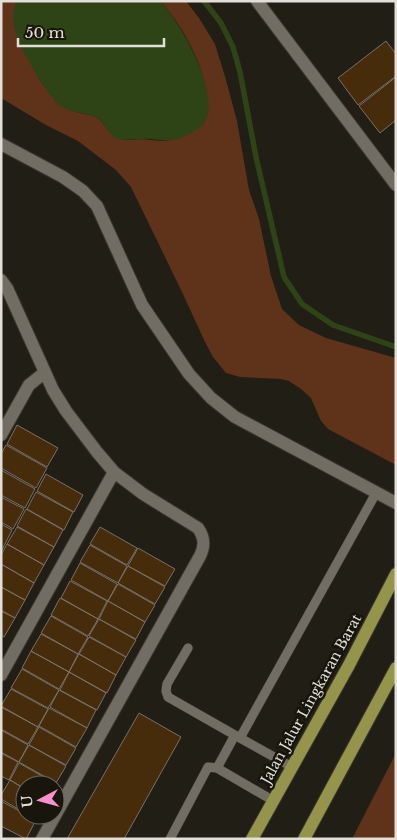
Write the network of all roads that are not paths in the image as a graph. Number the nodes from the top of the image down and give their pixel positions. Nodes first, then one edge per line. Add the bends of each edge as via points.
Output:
1 (256, 1) edge
2 (1, 144) edge
3 (396, 185) edge
4 (1, 280) edge
5 (44, 373) junction
6 (1, 435) edge
7 (114, 472) junction
8 (376, 493) junction
9 (396, 503) edge
10 (396, 574) edge
11 (188, 648) dead end
12 (396, 668) edge
13 (1, 675) edge
14 (238, 736) junction
15 (292, 767) junction
16 (217, 768) junction
17 (272, 800) junction
18 (42, 839) edge
19 (170, 839) edge
20 (252, 839) edge
21 (304, 839) edge

1 - 3 street
2 - 8 street via 63,177 97,206 142,305 189,374 211,398 235,417
4 - 5 street
5 - 6 street via 29,385
5 - 7 street via 66,411
7 - 13 street
7 - 18 street via 157,503 194,524 202,535 204,548
8 - 9 street
8 - 14 lane
10 - 15 main road, Jalan Jalur Lingkaran Barat via 350,665
11 - 14 lane via 167,684 168,697
12 - 21 main road
14 - 15 lane
14 - 16 lane
15 - 17 main road, Jalan Jalur Lingkaran Barat
16 - 17 lane
16 - 19 lane via 208,767
17 - 20 main road, Jalan Jalur Lingkaran Barat

